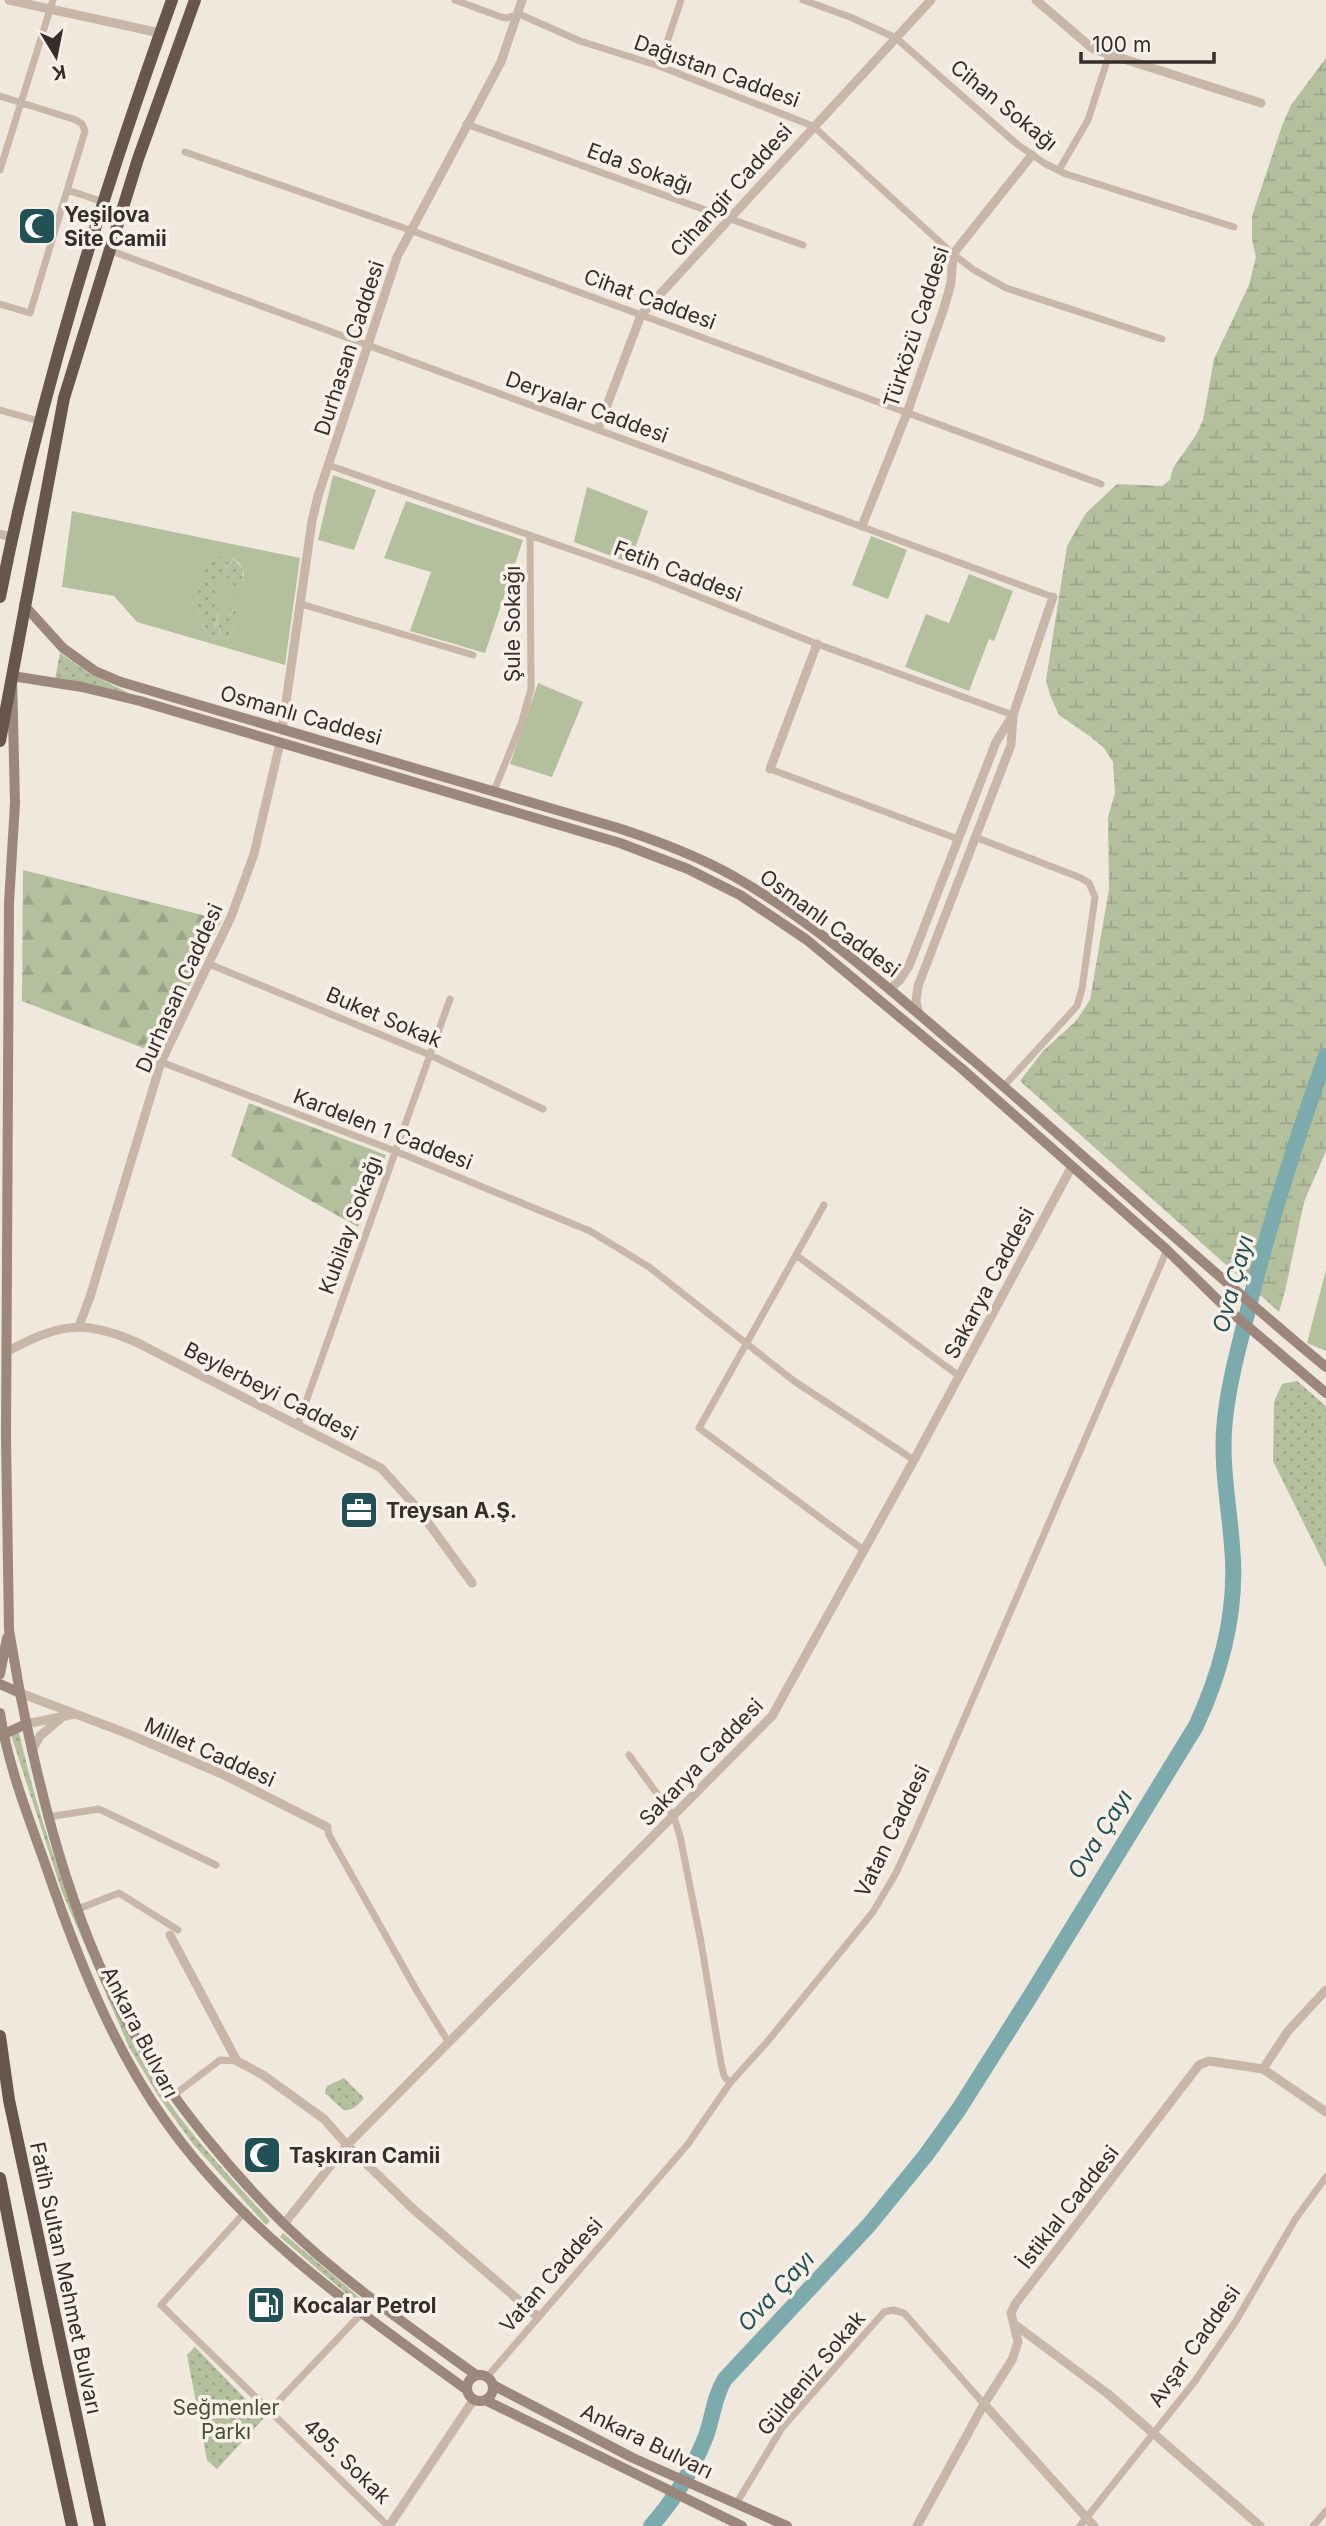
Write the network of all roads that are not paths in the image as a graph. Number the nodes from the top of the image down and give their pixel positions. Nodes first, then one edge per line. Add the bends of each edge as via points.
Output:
1 (9, 0) edge
2 (172, 0) edge
3 (195, 0) edge
4 (455, 0) edge
5 (522, 0) edge
6 (681, 0) edge
7 (803, 0) edge
8 (931, 0) edge
9 (1036, 0) edge
10 (51, 4) edge
11 (519, 14) junction
12 (160, 33) junction
13 (896, 38) junction
14 (1109, 55) junction
15 (659, 66) junction
16 (0, 96) edge
17 (20, 101) junction
18 (1261, 103) dead end
19 (466, 124) junction
20 (814, 126) junction
21 (185, 152) dead end
22 (1032, 155) junction
23 (0, 170) edge
24 (1059, 170) junction
25 (67, 190) junction
26 (104, 203) junction
27 (729, 219) junction
28 (1234, 227) dead end
29 (410, 230) junction
30 (803, 245) dead end
31 (109, 250) junction
32 (953, 254) junction
33 (0, 304) edge
34 (641, 315) junction
35 (1162, 339) dead end
36 (369, 345) junction
37 (0, 410) edge
38 (907, 413) junction
39 (39, 421) junction
40 (598, 429) junction
41 (328, 465) junction
42 (1101, 484) dead end
43 (862, 526) junction
44 (530, 535) junction
45 (6, 536) edge
46 (0, 597) edge
47 (1053, 597) joint
48 (301, 604) junction
49 (24, 605) junction
50 (817, 644) junction
51 (473, 655) dead end
52 (12, 676) junction
53 (1013, 715) junction
54 (282, 730) junction
55 (0, 741) edge
56 (280, 743) junction
57 (770, 769) joint
58 (494, 791) junction
59 (975, 837) junction
60 (958, 839) junction
61 (209, 964) junction
62 (889, 989) junction
63 (450, 999) dead end
64 (919, 1015) junction
65 (430, 1055) junction
66 (161, 1062) junction
67 (1003, 1087) junction
68 (543, 1109) dead end
69 (395, 1150) junction
70 (1071, 1168) junction
71 (824, 1205) dead end
72 (1167, 1250) junction
73 (796, 1255) junction
74 (79, 1326) junction
75 (747, 1343) junction
76 (6, 1352) junction
77 (1326, 1367) edge
78 (959, 1376) junction
79 (1326, 1393) edge
80 (298, 1424) junction
81 (914, 1460) junction
82 (865, 1551) junction
83 (472, 1583) dead end
84 (9, 1630) junction
85 (0, 1674) edge
86 (0, 1684) edge
87 (20, 1693) junction
88 (0, 1713) edge
89 (77, 1714) junction
90 (62, 1717) junction
91 (26, 1724) junction
92 (1, 1735) edge
93 (32, 1750) junction
94 (629, 1755) dead end
95 (48, 1817) junction
96 (674, 1817) junction
97 (327, 1827) joint
98 (216, 1865) dead end
99 (78, 1909) junction
100 (174, 1933) joint
101 (1326, 1990) edge
102 (0, 2036) edge
103 (449, 2043) junction
104 (237, 2061) junction
105 (1263, 2069) junction
106 (730, 2083) junction
107 (174, 2095) junction
108 (1326, 2112) edge
109 (347, 2145) junction
110 (1326, 2177) edge
111 (0, 2178) edge
112 (245, 2212) junction
113 (284, 2224) junction
114 (270, 2237) junction
115 (375, 2300) junction
116 (362, 2314) junction
117 (537, 2316) junction
118 (1014, 2324) junction
119 (486, 2379) junction
120 (475, 2396) junction
121 (984, 2404) junction
122 (270, 2410) junction
123 (1154, 2433) junction
124 (736, 2504) junction
125 (1326, 2511) edge
126 (1087, 2524) edge
127 (72, 2526) edge
128 (100, 2526) edge
129 (388, 2526) edge
130 (742, 2526) edge
131 (787, 2526) edge
132 (917, 2526) edge
133 (1260, 2526) edge
134 (1313, 2526) edge

1 - 10 street
2 - 12 highway
3 - 31 highway
4 - 11 street, Dağıstan Caddesi via 501,17
5 - 11 street, Durhasan Caddesi
6 - 15 street
7 - 13 street, Cihan Sokağı
8 - 13 street, Cihangir Caddesi
9 - 14 street via 1083,43
10 - 12 street
10 - 17 street
11 - 15 street, Dağıstan Caddesi via 580,41
11 - 19 street, Durhasan Caddesi via 501,62
12 - 26 highway
13 - 20 street, Cihangir Caddesi
13 - 22 street, Cihan Sokağı
14 - 18 street
14 - 24 street via 1088,120
15 - 20 street, Dağıstan Caddesi
16 - 17 street
17 - 23 street
17 - 25 street via 82,124 85,131
19 - 27 street, Eda Sokağı
19 - 29 street, Durhasan Caddesi
20 - 27 street, Cihangir Caddesi
20 - 32 street, Dağıstan Caddesi
21 - 29 street, Cihat Caddesi
22 - 24 street, Cihan Sokağı
22 - 32 street, Türközü Caddesi
24 - 28 street, Cihan Sokağı
25 - 26 street
25 - 33 street via 30,313
26 - 39 highway
27 - 30 street, Eda Sokağı
27 - 34 street, Cihangir Caddesi
29 - 34 street, Cihat Caddesi
29 - 36 street, Durhasan Caddesi
31 - 36 street, Deryalar Caddesi
31 - 49 highway via 64,398
32 - 35 street, Dağıstan Caddesi via 1006,288
32 - 38 street, Türközü Caddesi via 948,296
34 - 38 street, Cihat Caddesi
34 - 40 street, Cihangir Caddesi
36 - 40 street, Deryalar Caddesi
36 - 41 street, Durhasan Caddesi
37 - 39 street
38 - 42 street, Cihat Caddesi
38 - 43 street, Türközü Caddesi
39 - 45 highway
40 - 43 street, Deryalar Caddesi
41 - 44 street, Fetih Caddesi
41 - 48 street, Durhasan Caddesi via 312,521
43 - 47 street, Deryalar Caddesi
44 - 50 street, Fetih Caddesi
44 - 58 street, Şule Sokağı via 531,689
45 - 46 highway
47 - 53 street
48 - 51 street
48 - 54 street, Durhasan Caddesi
49 - 52 highway
49 - 54 main road, Osmanlı Caddesi via 63,648 96,671
50 - 53 street, Fetih Caddesi
50 - 57 street
52 - 55 highway
52 - 56 main road, Osmanlı Caddesi via 112,694
52 - 76 main road, Ankara Bulvarı via 15,803 9,903
53 - 59 street via 1011,745
53 - 60 street via 996,742
54 - 58 main road, Osmanlı Caddesi
56 - 61 street, Durhasan Caddesi via 254,855
56 - 70 main road, Osmanlı Caddesi via 620,843 716,882 807,940
57 - 60 street
58 - 62 main road, Osmanlı Caddesi via 646,837 732,876 789,912
59 - 64 street via 918,986
59 - 67 street via 1081,878 1095,897 1077,1006
60 - 62 street via 909,966
61 - 65 street, Buket Sokak
61 - 66 street, Durhasan Caddesi
62 - 64 main road, Osmanlı Caddesi
63 - 65 street, Kubilay Sokağı
64 - 67 main road, Osmanlı Caddesi
65 - 68 street, Buket Sokak
65 - 69 street, Kubilay Sokağı
66 - 69 street, Kardelen 1 Caddesi
66 - 74 street, Durhasan Caddesi
67 - 77 main road, Osmanlı Caddesi
69 - 75 street, Kardelen 1 Caddesi via 590,1231 649,1266
69 - 80 street, Kubilay Sokağı
70 - 72 main road, Osmanlı Caddesi
70 - 78 street, Sakarya Caddesi
71 - 73 street
72 - 79 main road, Osmanlı Caddesi via 1225,1307
72 - 106 street, Vatan Caddesi via 896,1873 873,1912
73 - 75 street
73 - 78 street
74 - 76 street, Beylerbeyi Caddesi via 44,1333
74 - 80 street, Beylerbeyi Caddesi via 116,1333
75 - 81 street, Kardelen 1 Caddesi via 794,1381
75 - 82 street via 699,1428
76 - 84 main road, Ankara Bulvarı
78 - 81 street, Sakarya Caddesi
80 - 83 street, Beylerbeyi Caddesi via 371,1461 391,1477
81 - 82 street, Sakarya Caddesi
82 - 96 street, Sakarya Caddesi via 780,1705
84 - 85 main road, Ankara Bulvarı
84 - 87 main road, Ankara Bulvarı
86 - 87 main road
87 - 89 street, Millet Caddesi
87 - 91 main road, Ankara Bulvarı
88 - 92 main road, Ankara Bulvarı
89 - 90 street
89 - 97 street, Millet Caddesi via 222,1773
90 - 91 street
90 - 93 street
91 - 92 main road
91 - 93 main road, Ankara Bulvarı
92 - 112 main road, Ankara Bulvarı via 65,1919 128,2060 175,2135
93 - 95 main road, Ankara Bulvarı
94 - 96 street
95 - 98 street via 99,1809
95 - 99 main road, Ankara Bulvarı
96 - 103 street, Sakarya Caddesi
96 - 106 street via 723,2076
97 - 103 street
99 - 100 street via 119,1893
99 - 107 main road, Ankara Bulvarı via 133,2032
100 - 104 street
101 - 105 street via 1288,2031
102 - 128 highway, Fatih Sultan Mehmet Bulvarı via 9,2100
103 - 109 street, Sakarya Caddesi
104 - 107 street via 220,2060
104 - 109 street via 312,2109
105 - 108 street
105 - 118 street, İstiklal Caddesi via 1209,2061 1199,2065 1016,2303 1011,2313
106 - 117 street, Vatan Caddesi via 688,2144
107 - 113 main road, Ankara Bulvarı
109 - 113 street, Sakarya Caddesi
109 - 117 street
110 - 123 street, Avşar Caddesi via 1296,2218 1236,2321
111 - 127 highway, Fatih Sultan Mehmet Bulvarı
112 - 114 main road, Ankara Bulvarı
112 - 122 street, 495. Sokak via 161,2305
113 - 114 main road
113 - 115 main road, Ankara Bulvarı
114 - 116 main road, Ankara Bulvarı
115 - 116 main road
115 - 119 main road, Ankara Bulvarı
116 - 120 main road, Ankara Bulvarı
116 - 122 street
117 - 119 street, Vatan Caddesi
118 - 121 street, İstiklal Caddesi via 1017,2349
118 - 123 street
119 - 120 main road via 492,2393
119 - 120 main road via 470,2379
119 - 124 main road, Ankara Bulvarı via 634,2458
120 - 129 street
120 - 130 main road, Ankara Bulvarı
121 - 124 street, Güldeniz Sokak via 907,2316 898,2310 884,2312 782,2428
121 - 126 street
121 - 132 street, İstiklal Caddesi
122 - 129 street, 495. Sokak
123 - 126 street, Avşar Caddesi
123 - 133 street
124 - 131 main road, Ankara Bulvarı
125 - 134 street

